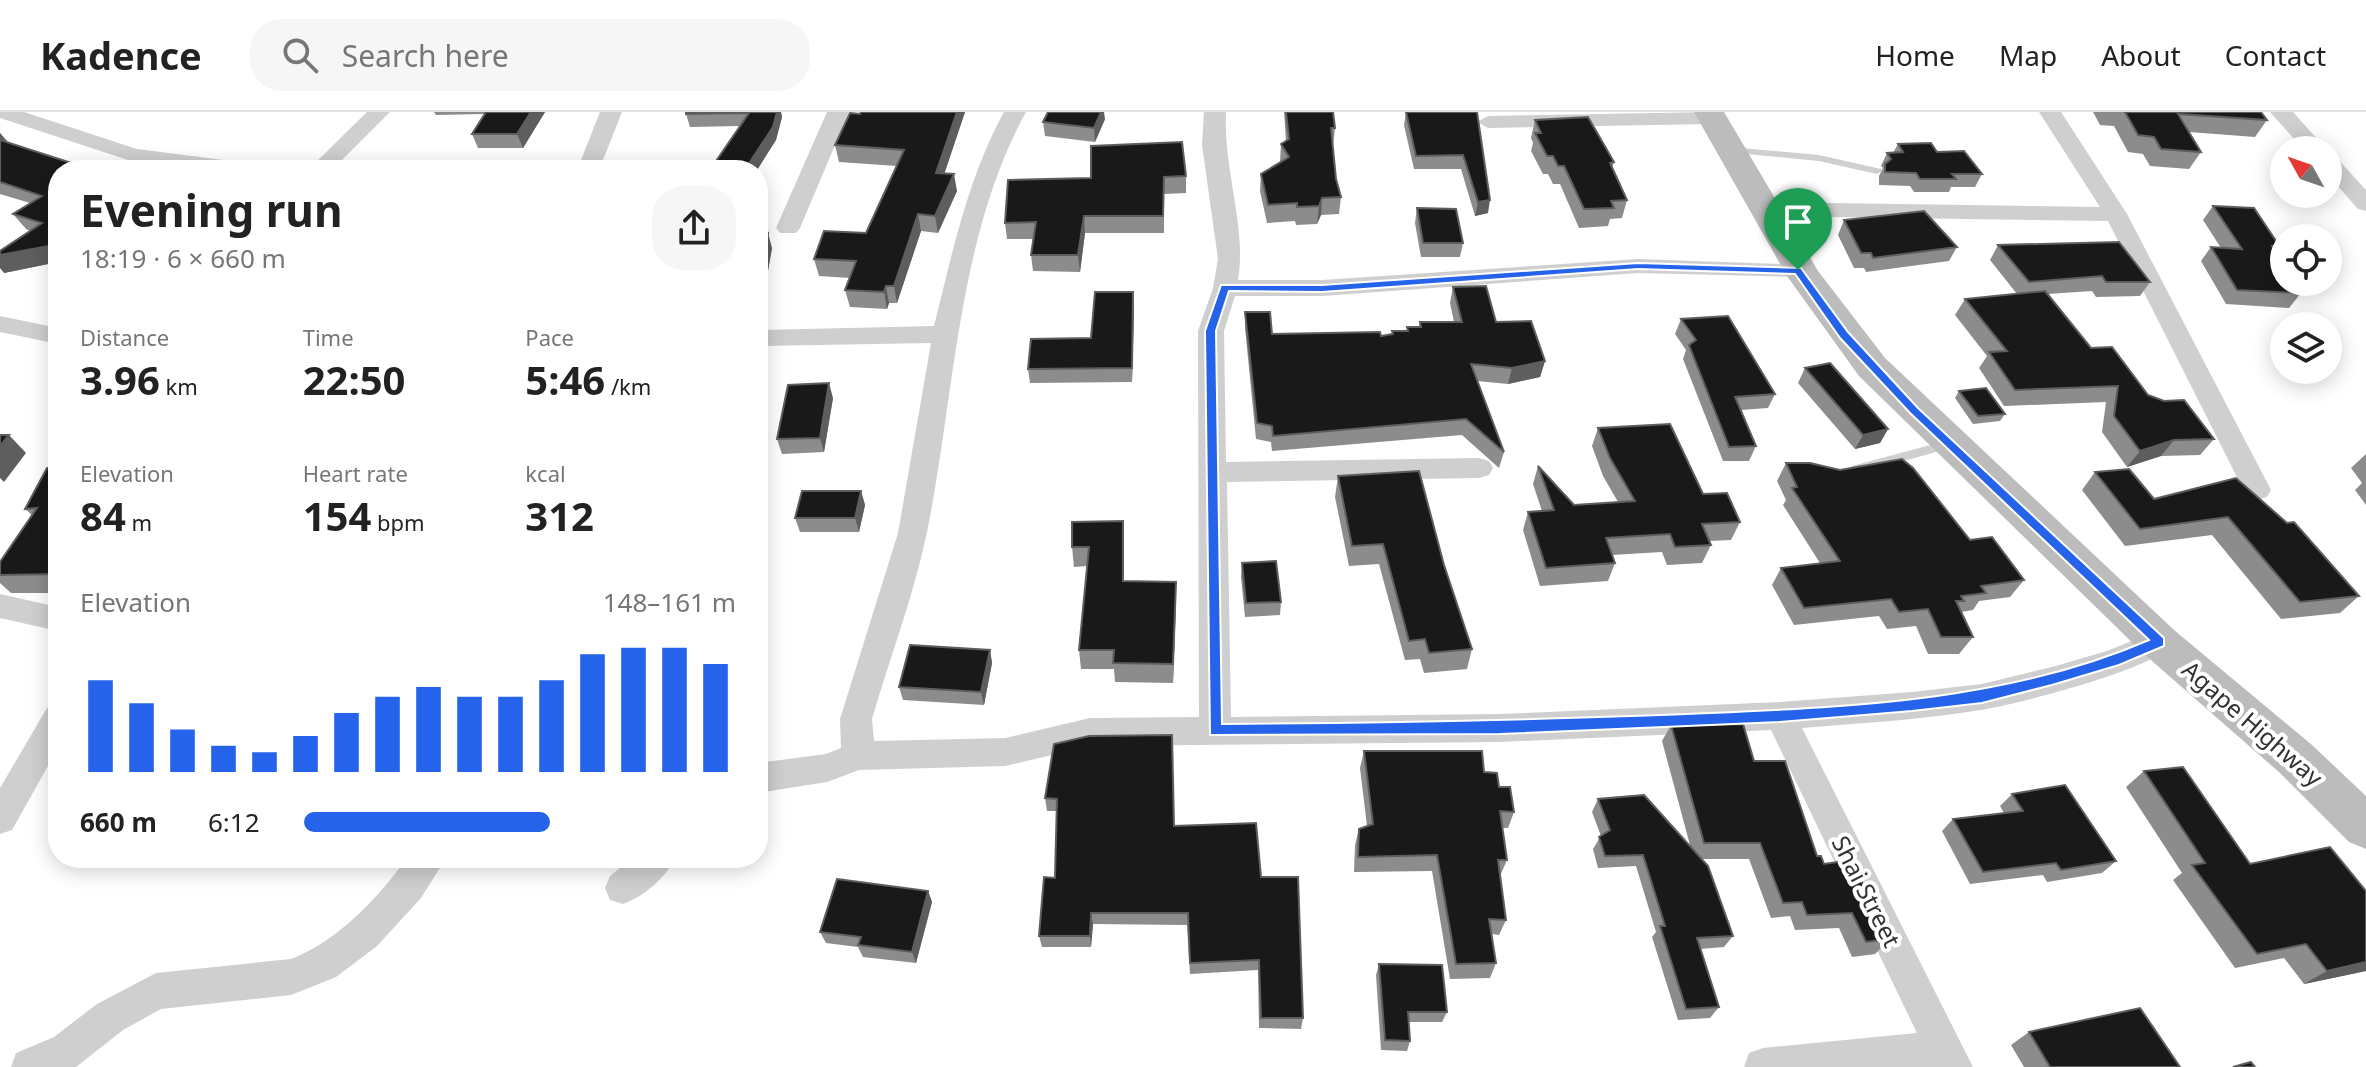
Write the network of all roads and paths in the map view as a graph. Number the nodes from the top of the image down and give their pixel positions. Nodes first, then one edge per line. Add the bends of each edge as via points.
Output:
1 (3, 112) edge
2 (379, 112) edge
3 (611, 112) edge
4 (838, 112) edge
5 (1015, 112) edge
6 (1215, 112) edge
7 (2050, 112) edge
8 (2281, 112) edge
9 (1488, 122) dead end
10 (1717, 126) edge
11 (2303, 136) edge
12 (172, 160) edge
13 (329, 160) edge
14 (592, 160) edge
15 (1877, 171) dead end
16 (2342, 176) edge
17 (2363, 197) edge
18 (1763, 209) junction
19 (2116, 214) junction
20 (788, 228) dead end
21 (1798, 270) junction
22 (1225, 288) junction
23 (0, 324) edge
24 (48, 334) edge
25 (945, 334) junction
26 (768, 338) edge
27 (1950, 444) junction
28 (1479, 468) dead end
29 (1212, 472) junction
30 (1844, 472) edge
31 (2257, 490) dead end
32 (0, 606) edge
33 (48, 617) edge
34 (2159, 642) junction
35 (1780, 716) junction
36 (1215, 730) junction
37 (48, 735) edge
38 (858, 756) junction
39 (768, 777) edge
40 (0, 819) edge
41 (2366, 827) edge
42 (421, 868) edge
43 (646, 868) edge
44 (623, 888) dead end
45 (1950, 1058) edge
46 (30, 1067) edge
47 (1763, 1067) edge

1 - 12 street via 134,155
2 - 13 street
3 - 14 street
4 - 20 street
5 - 25 street via 984,181
6 - 22 street via 1213,145 1230,259
7 - 19 street
8 - 11 street
9 - 10 street
10 - 15 lane
10 - 18 street, Agape Highway
16 - 17 street
18 - 19 street
18 - 21 street, Agape Highway
19 - 31 street
21 - 22 street via 1638,266 1322,288
21 - 27 street, Agape Highway via 1844,335
22 - 29 street via 1211,331
23 - 24 street
25 - 26 street
25 - 38 street via 912,533 856,719
27 - 30 lane
27 - 34 street, Agape Highway
28 - 29 street
29 - 36 street
32 - 33 street
34 - 35 street via 2115,661 1982,697
34 - 41 street, Agape Highway via 2296,759
35 - 36 street via 1500,728
35 - 45 street, Shai Street
36 - 38 street via 1090,732 1005,752
37 - 40 street
38 - 39 street via 827,768
42 - 46 street via 364,934 323,964 291,977 156,991 110,1017 68,1051
43 - 44 street
45 - 47 street

